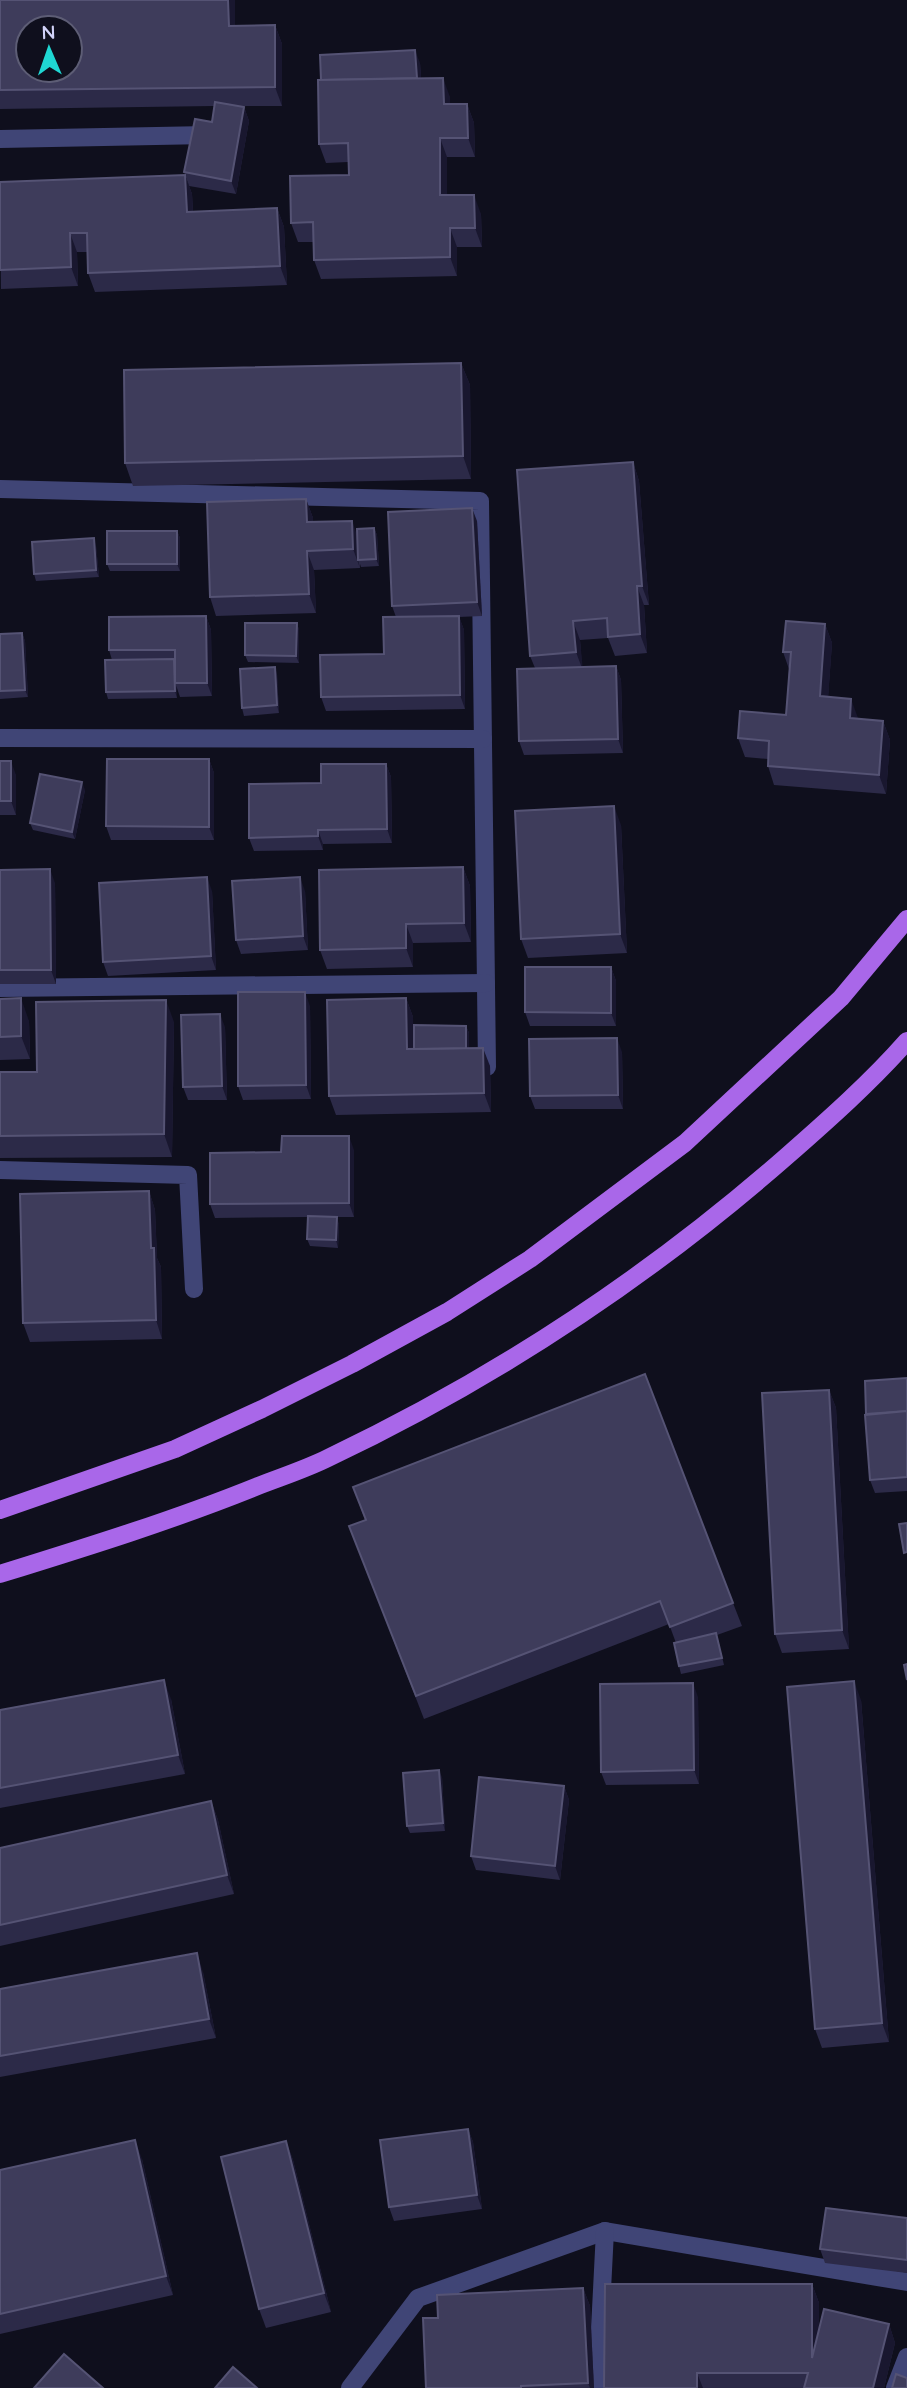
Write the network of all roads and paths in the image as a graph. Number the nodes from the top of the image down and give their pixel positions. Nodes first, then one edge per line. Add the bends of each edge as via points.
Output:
1 (208, 135) edge
2 (0, 139) edge
3 (0, 489) edge
4 (0, 738) edge
5 (483, 739) junction
6 (907, 919) edge
7 (486, 983) junction
8 (0, 988) edge
9 (907, 1041) edge
10 (487, 1067) dead end
11 (0, 1170) edge
12 (194, 1289) dead end
13 (0, 1510) edge
14 (0, 1574) edge
15 (604, 2231) junction
16 (907, 2282) edge
17 (907, 2357) edge
18 (350, 2388) edge
19 (597, 2388) edge
20 (895, 2388) edge

1 - 2 street
3 - 5 street via 480,501
4 - 5 street
5 - 7 street
6 - 13 main road via 841,998 685,1143 530,1259 447,1311 262,1409 174,1450
7 - 8 street
7 - 10 street
9 - 14 main road via 729,1207 634,1279 535,1345 326,1459 210,1505
11 - 12 street via 188,1175
15 - 16 street
15 - 18 street via 418,2298
15 - 19 street
17 - 20 street

